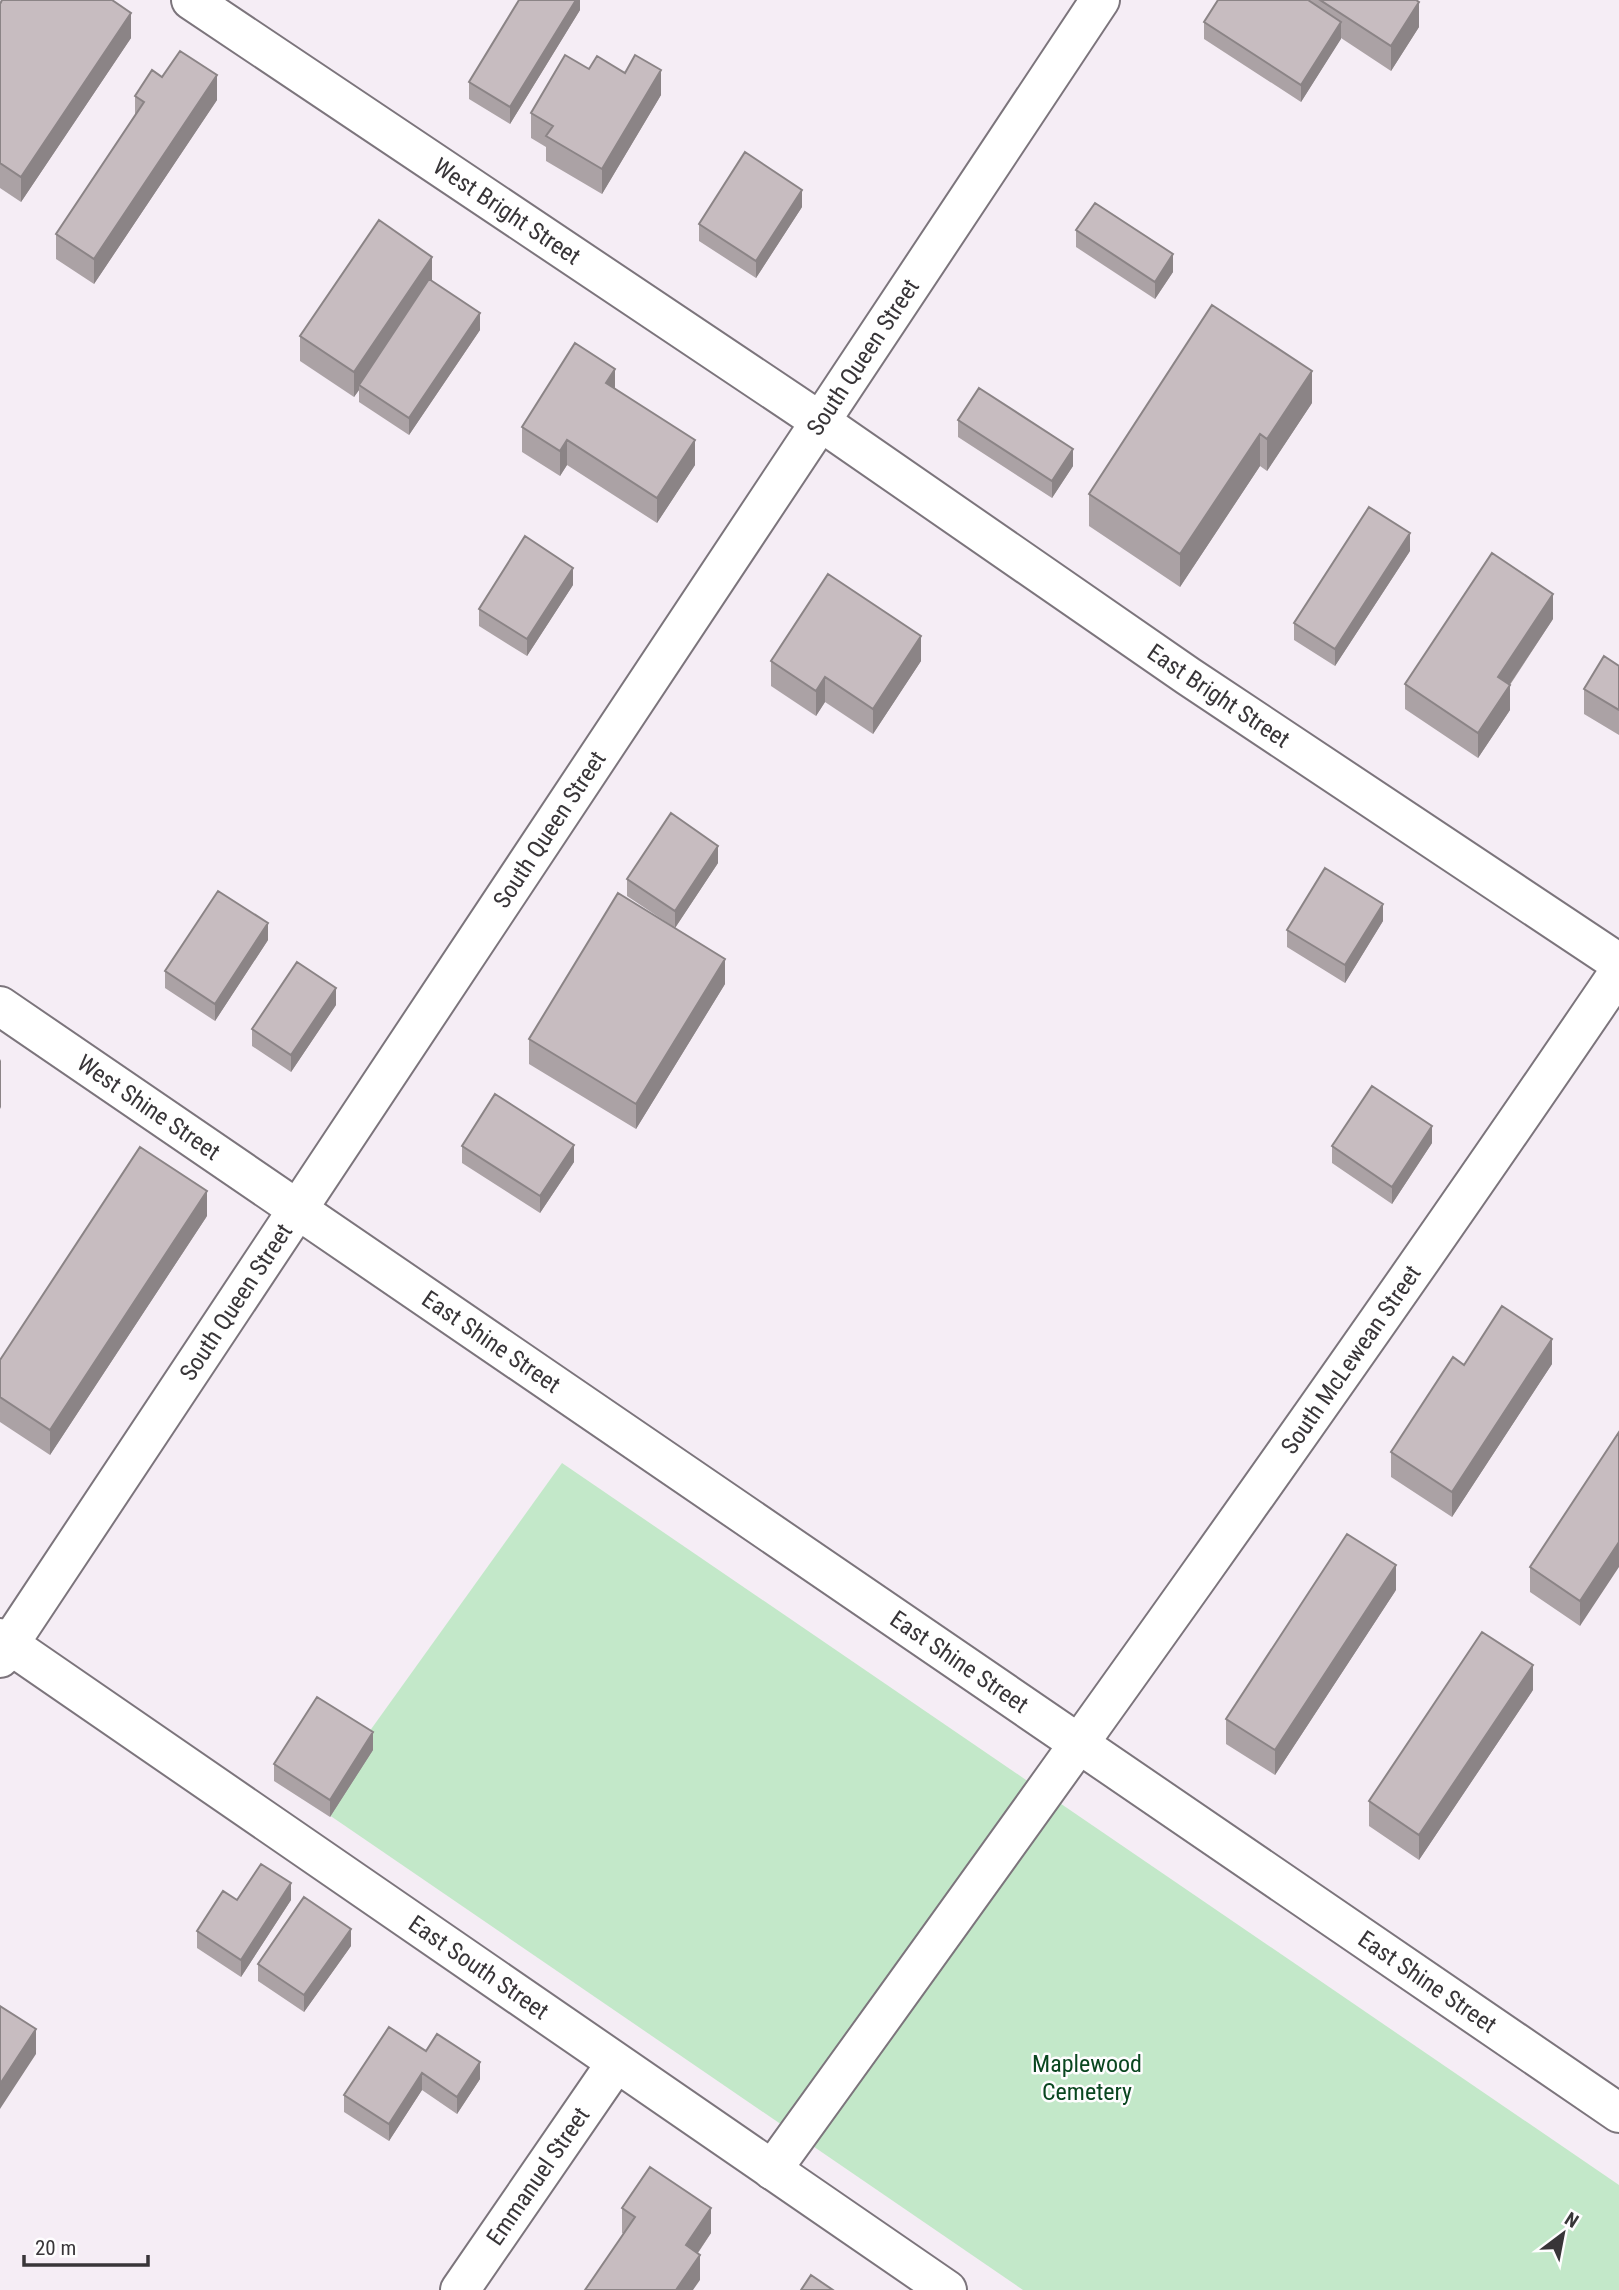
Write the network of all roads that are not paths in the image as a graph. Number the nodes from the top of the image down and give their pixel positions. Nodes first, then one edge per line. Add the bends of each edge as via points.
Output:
1 (191, 0) edge
2 (1100, 0) edge
3 (821, 422) junction
4 (1619, 963) edge
5 (1619, 972) edge
6 (0, 1006) edge
7 (298, 1209) junction
8 (3, 1647) edge
9 (1079, 1744) junction
10 (616, 2063) junction
11 (1619, 2113) edge
12 (772, 2170) junction
13 (460, 2290) edge
14 (947, 2290) edge

1 - 3 street, West Bright Street
2 - 3 street, South Queen Street
3 - 4 street, East Bright Street via 1188,676
3 - 7 street, South Queen Street
5 - 9 street, South McLewean Street
6 - 7 street, West Shine Street
7 - 8 street, South Queen Street
7 - 9 street, East Shine Street
8 - 10 street, East South Street
9 - 11 street, East Shine Street
9 - 12 street, South McLewean Street
10 - 12 street, East South Street
10 - 13 street, Emmanuel Street
12 - 14 street, East South Street

